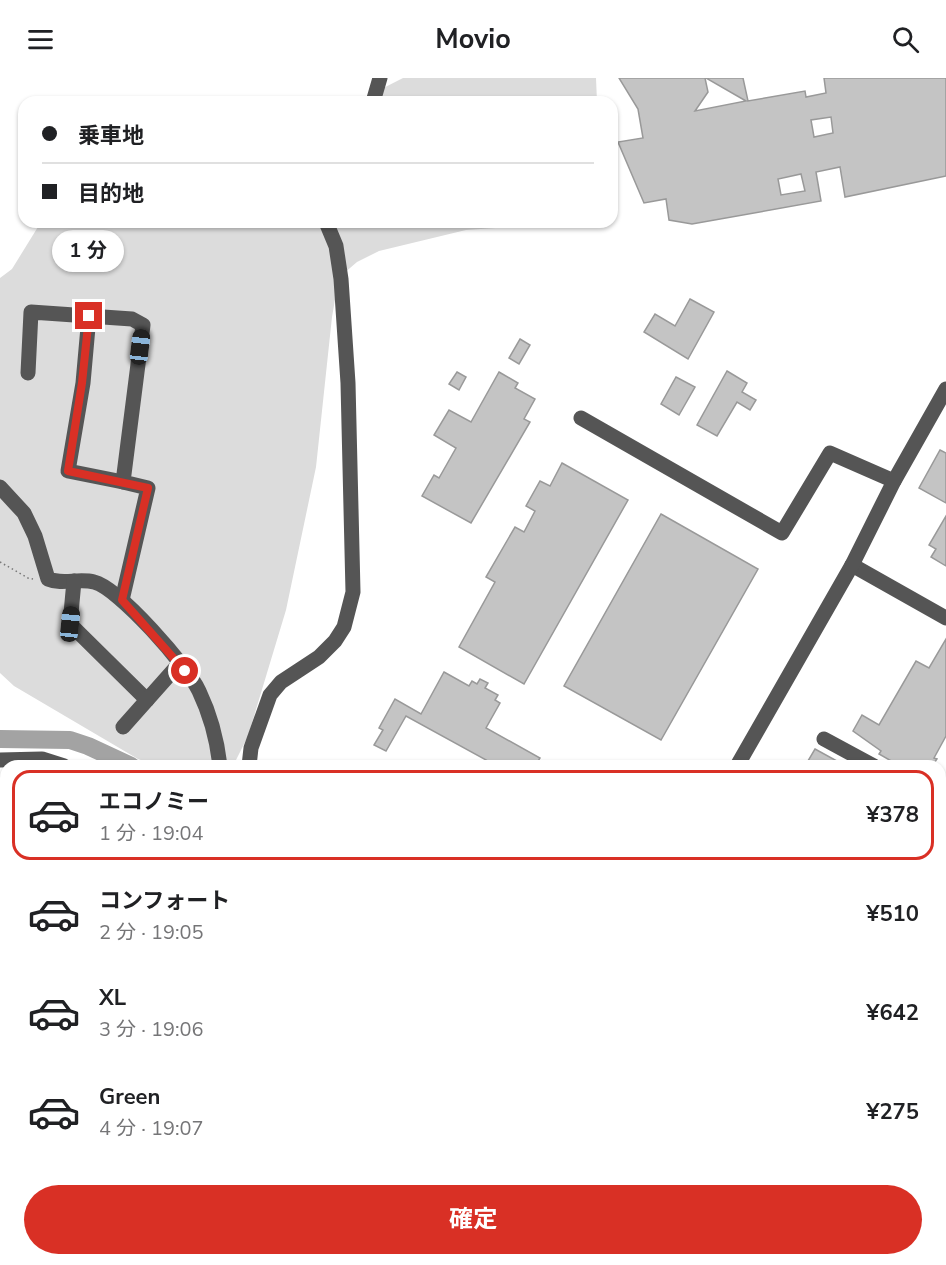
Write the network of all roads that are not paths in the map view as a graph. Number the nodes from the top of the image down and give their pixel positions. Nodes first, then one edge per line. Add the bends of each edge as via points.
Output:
1 (380, 78) edge
2 (375, 96) edge
3 (328, 228) edge
4 (89, 316) junction
5 (28, 373) dead end
6 (946, 389) edge
7 (581, 418) dead end
8 (894, 481) junction
9 (123, 482) junction
10 (0, 487) edge
11 (852, 565) junction
12 (74, 581) junction
13 (122, 600) junction
14 (946, 618) edge
15 (179, 664) junction
16 (147, 700) junction
17 (123, 727) dead end
18 (824, 739) dead end
19 (0, 760) edge
20 (45, 760) edge
21 (219, 760) edge
22 (250, 760) edge
23 (740, 760) edge
24 (863, 760) edge

1 - 2 street
3 - 22 street via 341,279 348,383 353,592 344,627 335,641 270,695
4 - 5 street via 31,312
4 - 9 street via 68,471
4 - 9 street via 132,319 143,325
6 - 8 street
7 - 8 street via 782,533 830,453
8 - 11 street
9 - 13 street via 148,488
10 - 12 street via 24,513 48,579
11 - 14 street
11 - 23 street
12 - 13 street via 93,582
12 - 16 street via 70,624
13 - 15 street
15 - 16 street
15 - 21 street via 198,689 216,730
16 - 17 street
18 - 24 street
19 - 20 street

